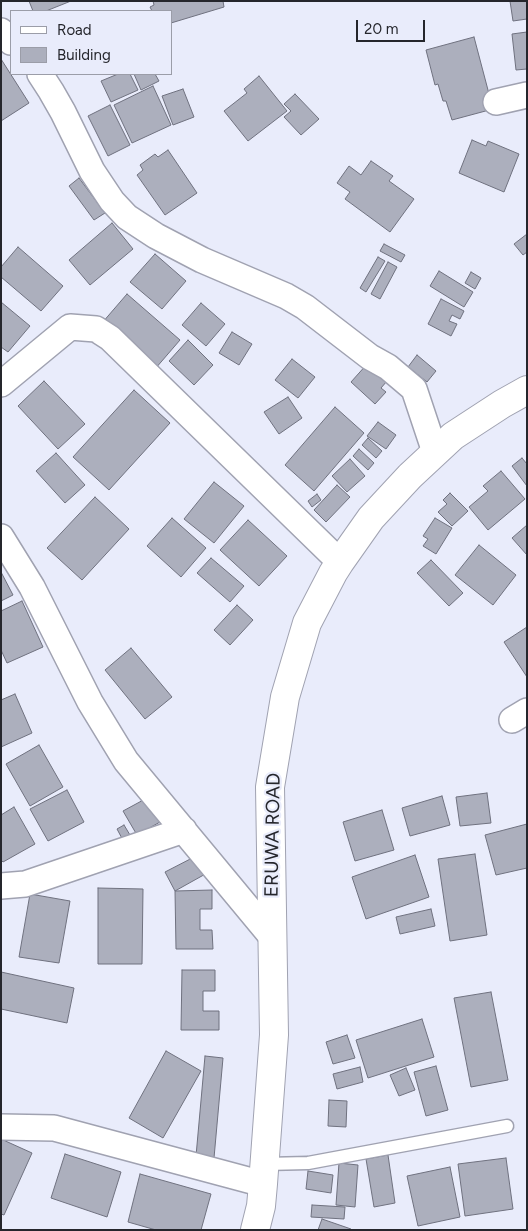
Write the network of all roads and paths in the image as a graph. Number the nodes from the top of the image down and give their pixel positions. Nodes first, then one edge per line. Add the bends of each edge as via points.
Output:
1 (41, 75) edge
2 (527, 95) edge
3 (496, 102) dead end
4 (1, 384) edge
5 (527, 390) edge
6 (435, 452) junction
7 (1, 537) edge
8 (340, 562) junction
9 (184, 830) junction
10 (1, 886) edge
11 (272, 936) junction
12 (507, 1126) dead end
13 (1, 1127) edge
14 (264, 1174) junction
15 (255, 1230) edge

1 - 6 street via 52,90 92,171 112,201 128,217 202,260 286,296 370,358 388,367 414,388
2 - 3 street
4 - 8 street via 70,327 96,328
5 - 6 main road, ERUWA ROAD via 453,436
6 - 8 main road, ERUWA ROAD via 371,518
7 - 9 street via 32,587 90,702 126,761
8 - 11 main road, ERUWA ROAD via 307,624 285,697 270,787
9 - 10 street via 25,884
9 - 11 street
11 - 14 main road, ERUWA ROAD via 274,1035
12 - 14 lane
13 - 14 street via 54,1128
14 - 15 main road, ERUWA ROAD

